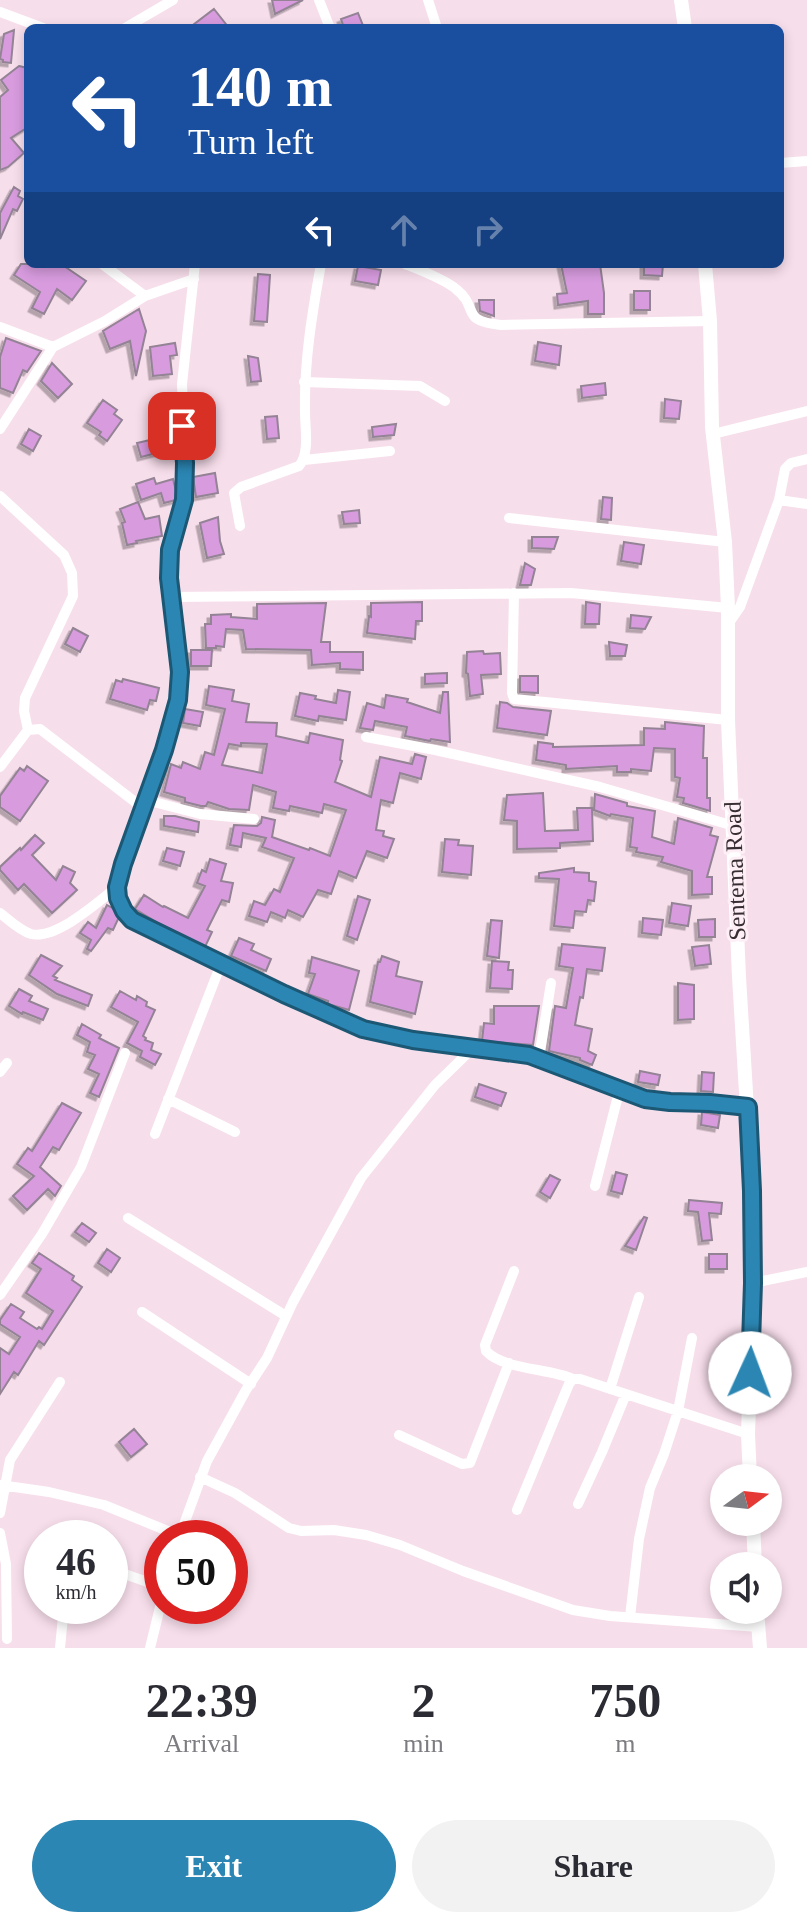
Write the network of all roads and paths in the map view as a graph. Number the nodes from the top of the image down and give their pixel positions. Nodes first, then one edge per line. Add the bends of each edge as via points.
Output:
1 (173, 0) edge
2 (319, 0) edge
3 (428, 0) edge
4 (681, 0) edge
5 (0, 12) edge
6 (32, 24) edge
7 (132, 24) edge
8 (328, 24) edge
9 (436, 24) edge
10 (684, 24) edge
11 (807, 161) edge
12 (784, 163) edge
13 (107, 268) edge
14 (195, 268) edge
15 (320, 268) edge
16 (413, 268) edge
17 (705, 268) edge
18 (194, 279) junction
19 (145, 296) junction
20 (710, 321) junction
21 (0, 327) edge
22 (53, 347) junction
23 (304, 382) junction
24 (445, 401) dead end
25 (807, 411) edge
26 (0, 429) edge
27 (713, 434) junction
28 (390, 451) dead end
29 (807, 459) edge
30 (304, 460) junction
31 (0, 496) edge
32 (779, 500) junction
33 (807, 504) edge
34 (509, 518) dead end
35 (240, 526) dead end
36 (725, 542) junction
37 (514, 593) junction
38 (171, 597) junction
39 (728, 608) junction
40 (727, 625) junction
41 (728, 720) junction
42 (28, 730) junction
43 (366, 737) dead end
44 (0, 767) edge
45 (145, 804) junction
46 (254, 819) dead end
47 (734, 826) junction
48 (117, 887) junction
49 (0, 913) edge
50 (221, 964) junction
51 (551, 983) dead end
52 (473, 1048) junction
53 (125, 1053) dead end
54 (539, 1058) junction
55 (620, 1088) junction
56 (168, 1099) junction
57 (748, 1107) junction
58 (235, 1132) dead end
59 (155, 1134) dead end
60 (595, 1186) dead end
61 (128, 1218) dead end
62 (514, 1271) dead end
63 (807, 1272) edge
64 (753, 1283) junction
65 (0, 1295) edge
66 (639, 1297) dead end
67 (142, 1312) dead end
68 (286, 1316) junction
69 (692, 1338) dead end
70 (509, 1363) junction
71 (573, 1379) junction
72 (60, 1382) dead end
73 (251, 1384) junction
74 (610, 1389) junction
75 (626, 1394) junction
76 (678, 1411) junction
77 (748, 1434) junction
78 (399, 1435) dead end
79 (749, 1464) edge
80 (200, 1477) junction
81 (2, 1486) edge
82 (578, 1504) dead end
83 (517, 1510) dead end
84 (0, 1513) edge
85 (186, 1520) edge
86 (144, 1522) edge
87 (0, 1533) edge
88 (630, 1617) junction
89 (62, 1624) edge
90 (156, 1624) edge
91 (758, 1624) edge
92 (758, 1627) junction
93 (7, 1639) dead end
94 (60, 1648) edge
95 (150, 1648) edge
96 (760, 1648) edge

1 - 7 street
2 - 8 street
3 - 9 street
4 - 10 main road
5 - 6 street
11 - 12 street
13 - 19 street
14 - 18 street
15 - 23 street
16 - 20 street via 455,289 477,321 486,324
17 - 20 main road, Sentema Road
18 - 19 street
18 - 38 street via 182,384 184,500 170,550
19 - 22 street
20 - 27 main road, Sentema Road
21 - 22 street
22 - 26 street
23 - 24 street via 420,386
23 - 30 street
25 - 27 street
27 - 36 main road, Sentema Road
28 - 30 street
29 - 32 street via 785,469
30 - 35 street via 234,493
31 - 42 street via 64,555 72,573 73,596 25,698
32 - 33 street
32 - 40 street via 740,607
34 - 36 street
36 - 39 main road, Sentema Road
37 - 38 street
37 - 39 street
37 - 41 street via 514,699
38 - 45 street via 178,700
39 - 40 main road, Sentema Road
40 - 41 main road, Sentema Road
41 - 47 main road, Sentema Road
42 - 44 street
42 - 45 street via 40,729
43 - 47 street via 600,787
45 - 46 street
45 - 48 street
47 - 57 main road, Sentema Road
48 - 49 street via 46,935 30,934
48 - 50 street via 132,920
50 - 52 street via 363,1029
50 - 56 street
51 - 54 street
52 - 54 street
52 - 68 street via 435,1085 361,1178
53 - 65 street via 81,1167
54 - 55 street
55 - 57 street via 657,1101
55 - 60 street
56 - 58 street
56 - 59 street
57 - 64 main road, Sentema Road
61 - 68 street
62 - 70 street via 485,1345 490,1356
63 - 64 street
64 - 77 main road, Sentema Road
66 - 74 street
67 - 73 street
68 - 73 street
69 - 76 street
70 - 71 street
70 - 78 street via 470,1463
71 - 74 street
71 - 83 street
72 - 81 street via 10,1460
73 - 80 street
74 - 75 street
75 - 76 street
75 - 82 street
76 - 77 street
76 - 88 street via 650,1488
77 - 79 main road, Sentema Road
80 - 85 street
80 - 88 street via 289,1528 366,1535 573,1610
81 - 84 street
81 - 86 street via 104,1505
87 - 93 street
88 - 92 street
89 - 94 street
90 - 95 street
91 - 92 main road
92 - 96 main road

